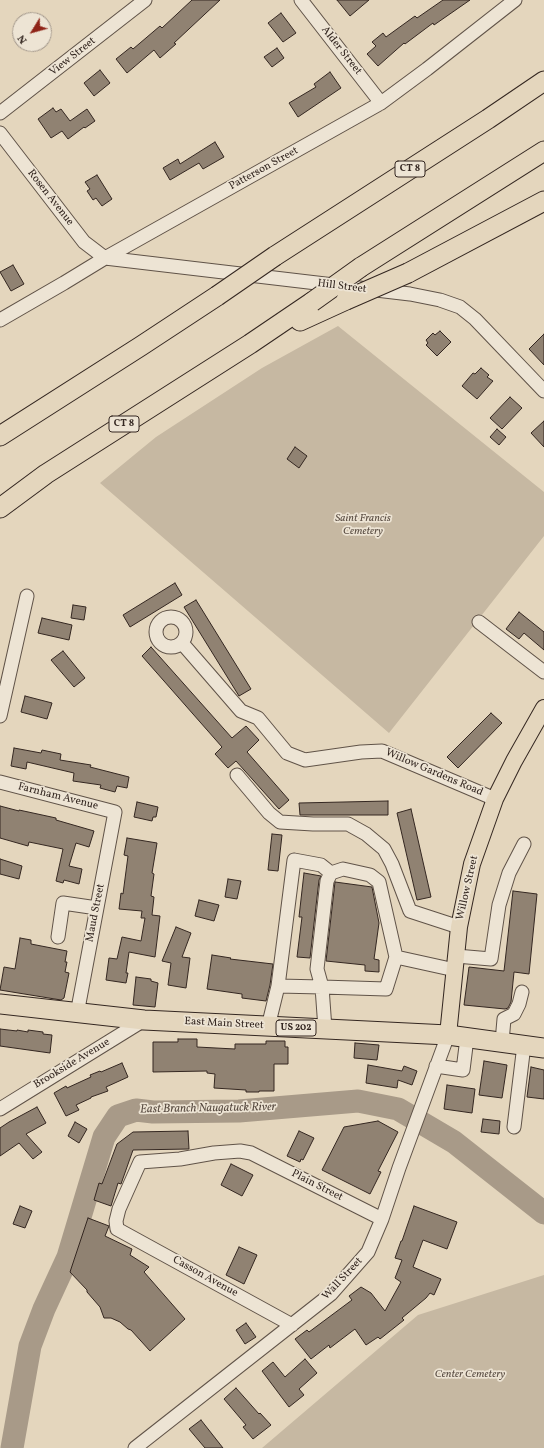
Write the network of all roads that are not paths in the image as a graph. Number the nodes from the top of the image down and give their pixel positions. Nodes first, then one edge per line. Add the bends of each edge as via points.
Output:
1 (145, 0) edge
2 (301, 0) edge
3 (515, 0) edge
4 (544, 81) edge
5 (381, 103) junction
6 (0, 113) edge
7 (0, 134) edge
8 (544, 151) edge
9 (544, 201) edge
10 (105, 258) junction
11 (0, 320) edge
12 (250, 344) junction
13 (544, 391) edge
14 (0, 436) edge
15 (46, 474) junction
16 (0, 508) edge
17 (0, 518) edge
18 (27, 596) dead end
19 (479, 622) dead end
20 (182, 643) dead end
21 (544, 672) edge
22 (544, 708) edge
23 (0, 716) edge
24 (237, 775) dead end
25 (0, 782) edge
26 (495, 799) junction
27 (115, 812) joint
28 (524, 844) dead end
29 (332, 873) junction
30 (97, 908) junction
31 (459, 927) junction
32 (58, 937) dead end
33 (396, 956) junction
34 (455, 963) junction
35 (278, 986) junction
36 (322, 987) junction
37 (522, 992) dead end
38 (0, 1004) edge
39 (77, 1014) junction
40 (144, 1020) junction
41 (268, 1027) junction
42 (325, 1029) junction
43 (448, 1035) junction
44 (467, 1038) junction
45 (502, 1042) junction
46 (524, 1045) junction
47 (544, 1048) edge
48 (436, 1066) junction
49 (0, 1109) edge
50 (514, 1127) dead end
51 (382, 1219) junction
52 (117, 1229) joint
53 (292, 1325) junction
54 (136, 1448) edge

1 - 6 street, View Street
2 - 5 street, Alder Street
3 - 5 street, Patterson Street
4 - 14 highway, CT 8, bridge
5 - 10 street, Patterson Street
7 - 10 street, Rosen Avenue via 84,242
8 - 12 highway, CT 8, bridge via 361,267
9 - 12 highway, bridge via 408,274
10 - 11 street, Patterson Street
10 - 13 street, Hill Street via 410,294 440,300 460,307 475,319
12 - 15 highway, CT 8
15 - 16 highway, CT 8
15 - 17 highway
18 - 23 street
19 - 21 street
20 - 26 street, Willow Gardens Road via 241,711 258,718 287,753 305,760 382,751
22 - 26 main road, Willow Street
24 - 31 street via 269,813 280,822 348,824 366,834 384,849 410,911
25 - 27 street, Farnham Avenue
26 - 31 main road, Willow Street via 472,864
27 - 30 street, Maud Street
28 - 34 street via 509,873 499,905 491,959
29 - 33 street via 343,869 370,875 380,882
29 - 35 street via 322,865 294,860
29 - 36 street via 327,880 317,968
30 - 32 street via 63,903
30 - 39 street, Maud Street
31 - 34 main road, Willow Street
33 - 34 street
33 - 36 street via 386,989
34 - 43 main road, Willow Street
35 - 36 street
35 - 41 street
36 - 42 street
37 - 45 street via 514,1014 504,1019
38 - 39 highway, East Main Street / US 202
39 - 40 highway, East Main Street / US 202
40 - 41 highway, East Main Street / US 202
40 - 49 street, Brookside Avenue
41 - 42 highway, East Main Street / US 202
42 - 43 highway, East Main Street / US 202
43 - 44 highway, East Main Street / US 202
43 - 48 street, Wall Street
44 - 45 highway, East Main Street / US 202
44 - 48 street via 463,1070
45 - 46 highway, East Main Street / US 202
46 - 47 highway, East Main Street / US 202
46 - 50 street
48 - 51 street, Wall Street
51 - 52 street, Plain Street via 251,1153 240,1150 140,1162 119,1210
51 - 53 street, Wall Street via 368,1252 331,1294
52 - 53 street, Casson Avenue
53 - 54 street, Wall Street

